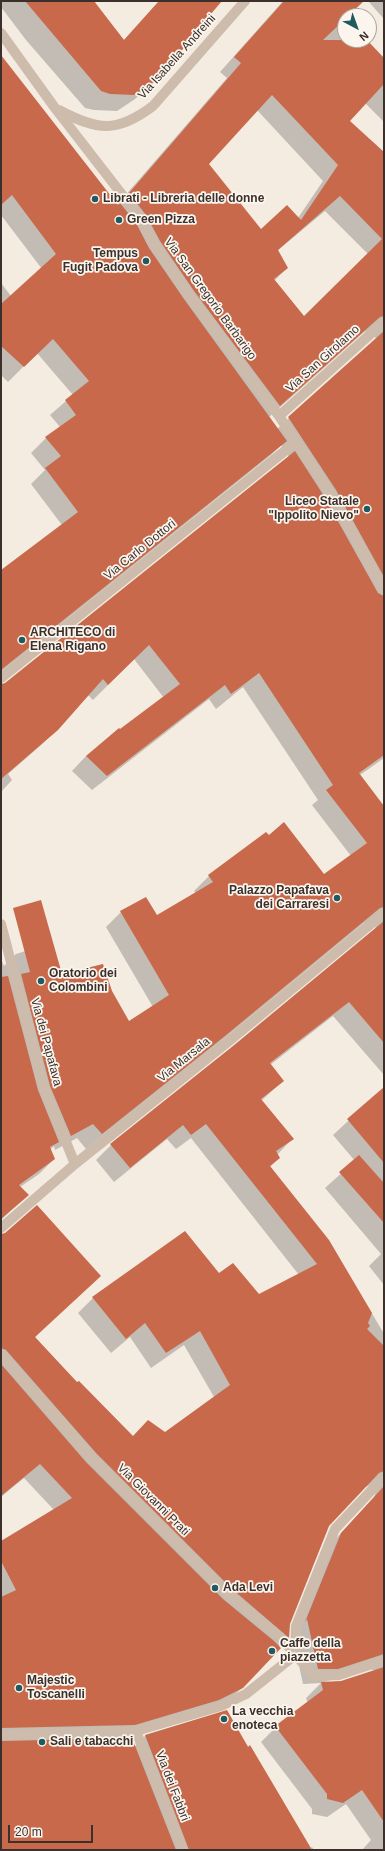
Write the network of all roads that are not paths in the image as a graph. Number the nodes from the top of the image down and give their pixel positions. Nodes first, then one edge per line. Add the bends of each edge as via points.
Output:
1 (245, 1) edge
2 (1, 33) edge
3 (55, 108) junction
4 (384, 322) edge
5 (279, 416) junction
6 (296, 442) junction
7 (384, 590) edge
8 (1, 678) edge
9 (384, 913) edge
10 (1, 924) edge
11 (75, 1164) junction
12 (1, 1228) edge
13 (1, 1354) edge
14 (384, 1477) edge
15 (295, 1655) junction
16 (384, 1660) edge
17 (136, 1731) junction
18 (1, 1735) edge
19 (183, 1850) edge

1 - 3 street, Via Isabella Andreini via 153,106 136,119 118,126 98,126 78,121
2 - 3 street, Via San Gregorio Barbarigo
3 - 5 street, Via San Gregorio Barbarigo via 142,218 154,244 189,295
4 - 5 street, Via San Girolamo
5 - 6 street, Via San Gregorio Barbarigo
6 - 7 street, Via San Gregorio Barbarigo via 330,494
6 - 8 street, Via Carlo Dottori
9 - 11 street, Via Marsala
10 - 11 street, Via dei Papafava via 44,1088
11 - 12 street, Via Marsala
13 - 15 street, Via Giovanni Prati via 91,1457 228,1594 279,1636
14 - 15 street via 335,1529 296,1626
15 - 16 street, Via Giovanni Prati via 314,1676 339,1675
15 - 17 street via 246,1694 221,1706
17 - 18 street
17 - 19 street, Via dei Fabbri

